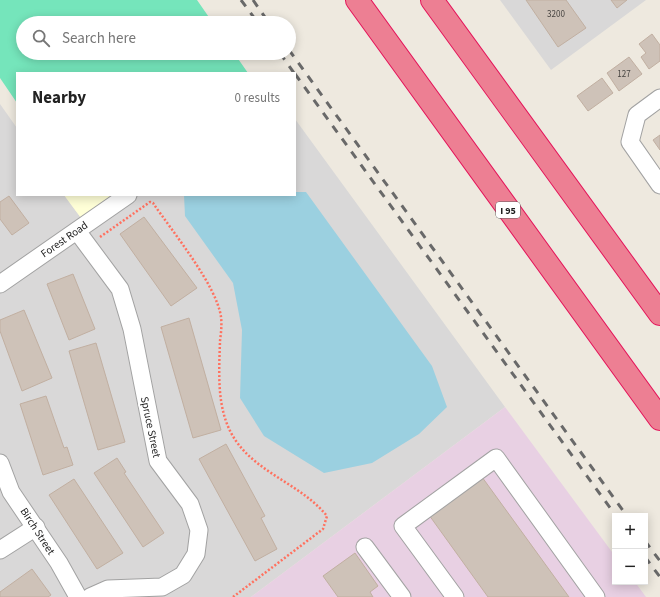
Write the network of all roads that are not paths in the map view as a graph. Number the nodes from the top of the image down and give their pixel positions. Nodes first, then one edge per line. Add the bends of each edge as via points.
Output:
1 (357, 0) edge
2 (432, 0) edge
3 (660, 98) edge
4 (660, 185) edge
5 (127, 196) edge
6 (77, 231) junction
7 (1, 280) edge
8 (660, 314) edge
9 (660, 419) edge
10 (0, 463) edge
11 (36, 527) junction
12 (365, 547) dead end
13 (0, 550) edge
14 (78, 597) edge
15 (90, 597) edge
16 (402, 597) edge
17 (455, 597) edge
18 (596, 597) edge

1 - 9 highway, I 95
2 - 8 highway
3 - 4 street via 637,115 630,142
5 - 6 street, Forest Road
6 - 7 street, Forest Road
6 - 15 street, Spruce Street via 120,289 132,329 158,461 190,504 199,530 196,554 183,575 162,586 108,589
10 - 11 street, Birch Street via 11,492
11 - 13 street
11 - 14 street, Birch Street
12 - 16 street
17 - 18 street via 403,526 496,458

